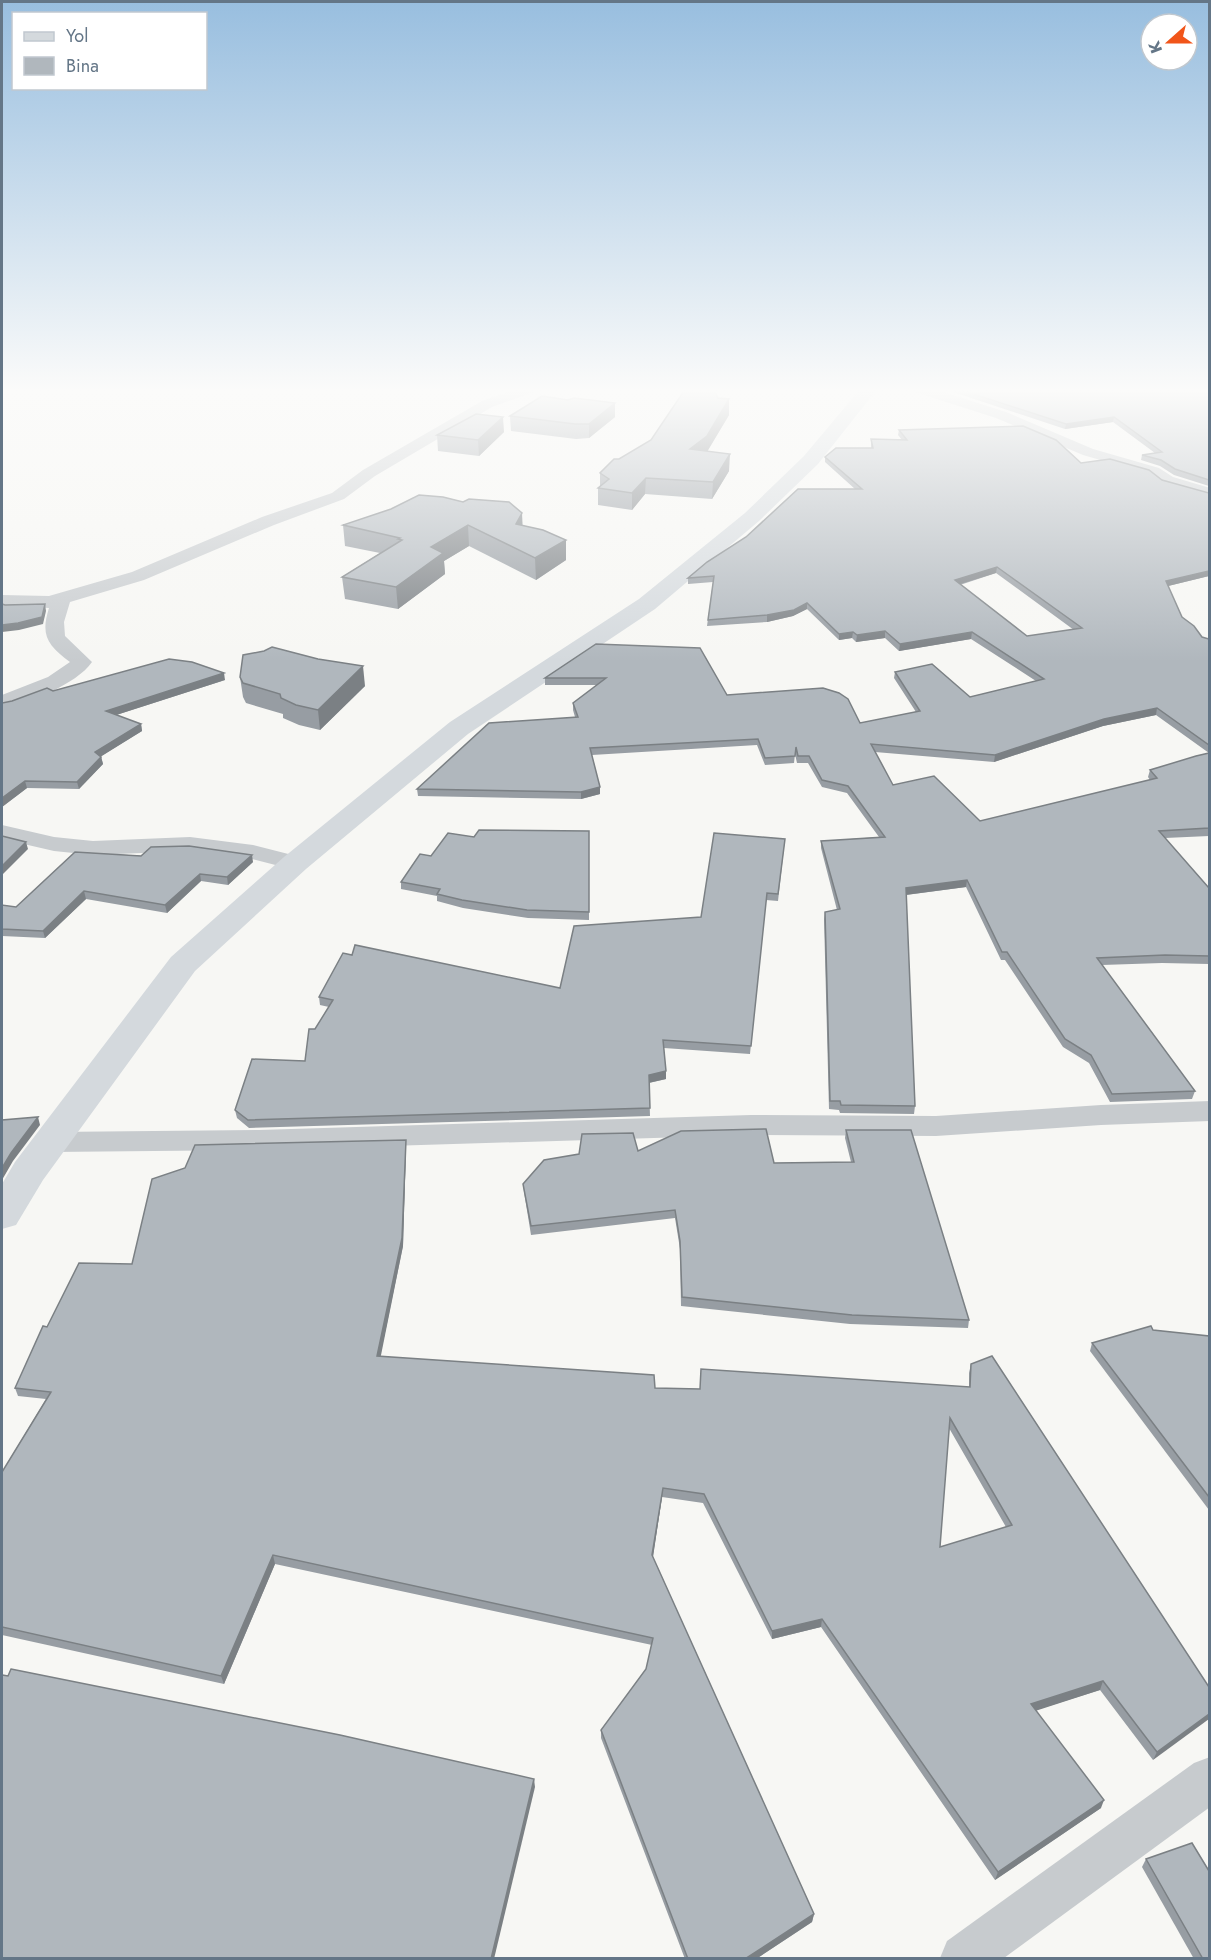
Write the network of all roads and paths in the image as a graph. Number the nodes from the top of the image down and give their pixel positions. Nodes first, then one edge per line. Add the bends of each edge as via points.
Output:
1 (360, 479) edge
2 (791, 479) edge
3 (1166, 479) edge
4 (1209, 493) edge
5 (2, 600) edge
6 (61, 600) junction
7 (2, 702) edge
8 (2, 832) edge
9 (295, 863) junction
10 (1209, 1111) edge
11 (52, 1142) junction
12 (2, 1215) edge
13 (1209, 1779) edge
14 (964, 1959) edge

1 - 6 street via 338,496 138,576
2 - 9 street via 752,518 648,604 459,728
3 - 4 street
5 - 6 street
6 - 7 street via 53,623 54,634 58,643 82,662 53,681
8 - 9 street via 93,848 190,844 253,852
9 - 11 street via 183,964
10 - 11 street via 936,1126 751,1125 259,1140
11 - 12 street
13 - 14 street

